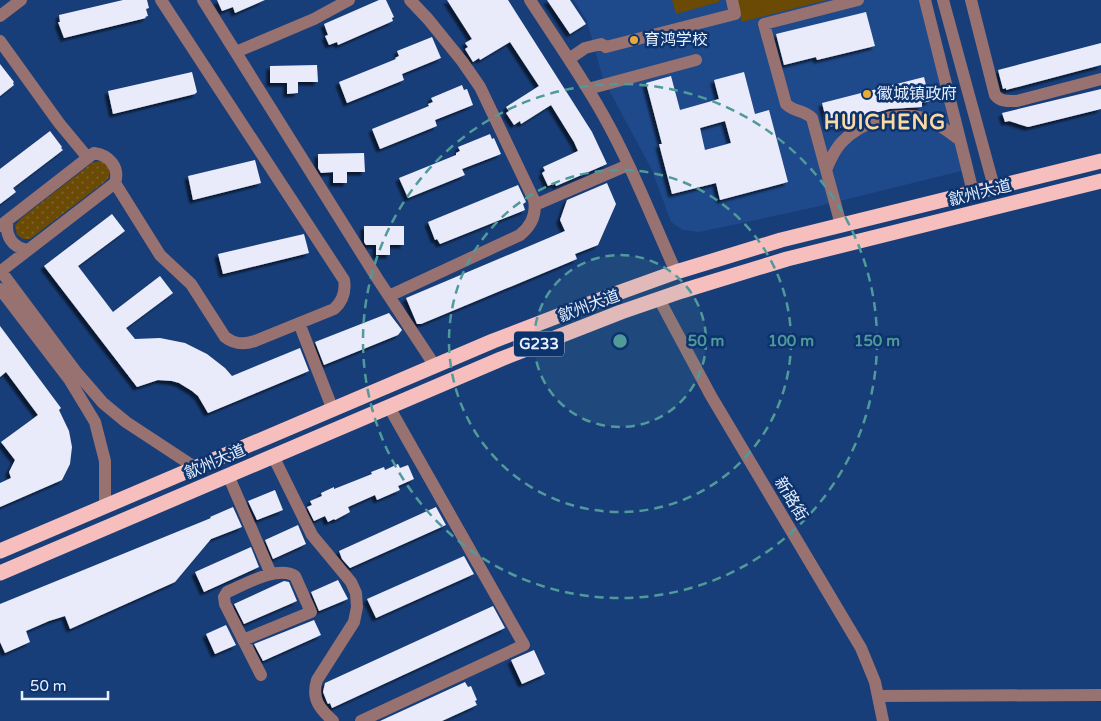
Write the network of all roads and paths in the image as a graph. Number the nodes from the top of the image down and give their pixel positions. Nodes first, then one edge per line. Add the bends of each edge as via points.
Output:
1 (21, 0) edge
2 (160, 0) edge
3 (203, 0) edge
4 (350, 0) edge
5 (410, 0) edge
6 (530, 0) edge
7 (732, 0) edge
8 (858, 0) edge
9 (925, 0) edge
10 (943, 0) edge
11 (970, 0) edge
12 (0, 16) edge
13 (0, 41) edge
14 (236, 52) junction
15 (569, 59) junction
16 (696, 60) dead end
17 (1101, 80) edge
18 (588, 89) junction
19 (960, 140) junction
20 (88, 158) junction
21 (1101, 161) edge
22 (628, 165) junction
23 (826, 170) junction
24 (1101, 181) edge
25 (116, 183) junction
26 (994, 187) junction
27 (973, 192) junction
28 (536, 205) junction
29 (4, 223) edge
30 (841, 225) junction
31 (28, 250) junction
32 (0, 271) edge
33 (676, 272) junction
34 (0, 289) edge
35 (389, 296) junction
36 (659, 299) junction
37 (299, 323) junction
38 (435, 366) junction
39 (389, 407) junction
40 (333, 410) junction
41 (273, 456) junction
42 (196, 468) junction
43 (228, 475) junction
44 (105, 506) junction
45 (0, 551) edge
46 (0, 572) edge
47 (271, 574) junction
48 (243, 640) junction
49 (261, 675) dead end
50 (1101, 695) edge
51 (878, 696) junction
52 (333, 721) edge
53 (361, 721) edge
54 (883, 721) edge

1 - 12 street
2 - 37 street via 344,280 338,306
3 - 14 street
4 - 14 street
5 - 28 street via 480,87
6 - 15 street
7 - 15 street via 735,14 606,47 600,44 585,48
8 - 23 street via 764,24 786,104 812,118
9 - 19 street
10 - 26 street
11 - 17 street via 999,99 1016,101
13 - 20 street
14 - 35 street
15 - 18 street
16 - 18 street
18 - 22 street
19 - 23 street via 922,118 883,120 860,128 842,142
19 - 27 street
20 - 25 street via 94,153 110,160 115,168
20 - 29 street
21 - 26 highway, 歙州大道 / G233
22 - 28 street
22 - 33 street
23 - 30 street
24 - 36 highway, 歙州大道 / G233 via 839,245
25 - 31 street
25 - 37 street via 160,255 191,284 224,337 248,343
26 - 27 highway, 歙州大道 / G233
27 - 30 highway, 歙州大道 / G233
28 - 35 street via 532,222 520,235
29 - 31 street via 12,242
30 - 33 highway, 歙州大道 / G233
31 - 32 street
32 - 42 street via 77,373 103,402 126,422
33 - 38 highway, 歙州大道 / G233 via 554,316
34 - 44 street via 69,379 95,422 105,461
35 - 38 street
36 - 39 highway, 歙州大道 / G233 via 561,335
36 - 51 street, 新路街 via 711,396 861,648
37 - 40 street
38 - 40 highway, 歙州大道 / G233
39 - 41 highway, 歙州大道 / G233
39 - 53 street via 524,645
40 - 42 highway, 歙州大道 / G233
41 - 43 highway, 歙州大道 / G233
41 - 52 street via 312,536 351,582 356,593 354,622 315,687 318,704
42 - 44 highway, 歙州大道 / G233
43 - 46 highway, 歙州大道 / G233
43 - 47 street
44 - 45 highway, 歙州大道 / G233
47 - 48 street via 225,594 225,604
47 - 48 street via 286,572 294,576 311,612
48 - 49 street
50 - 51 street
51 - 54 street, 新路街

